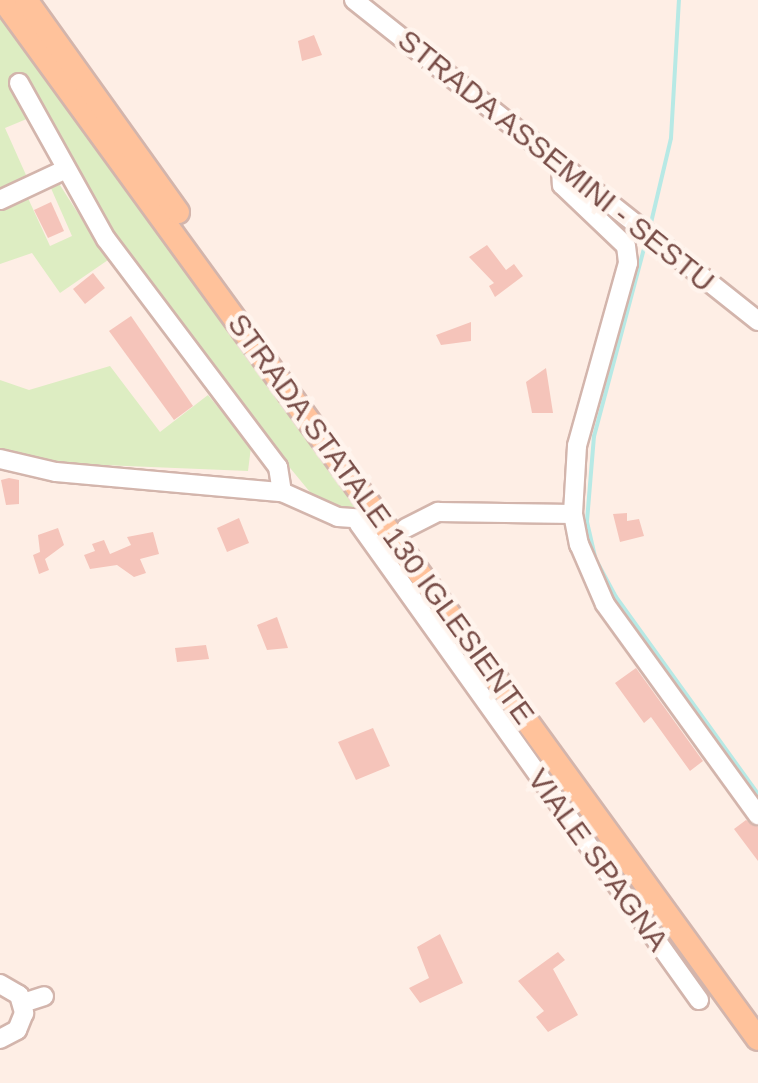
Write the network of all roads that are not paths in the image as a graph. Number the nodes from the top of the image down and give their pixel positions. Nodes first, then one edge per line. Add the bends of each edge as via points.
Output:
1 (3, 0) edge
2 (26, 0) edge
3 (354, 0) edge
4 (19, 83) dead end
5 (561, 168) junction
6 (64, 170) junction
7 (0, 200) edge
8 (758, 321) edge
9 (0, 460) edge
10 (282, 492) junction
11 (574, 514) junction
12 (369, 519) junction
13 (406, 528) junction
14 (758, 815) edge
15 (0, 984) edge
16 (44, 996) dead end
17 (700, 1000) dead end
18 (23, 1003) junction
19 (758, 1017) edge
20 (0, 1039) edge
21 (758, 1039) edge

1 - 12 main road, STRADA STATALE 130 IGLESIENTE
2 - 13 main road, STRADA STATALE 130 IGLESIENTE
3 - 5 street, STRADA ASSEMINI - SESTU
4 - 6 street
5 - 8 street, STRADA ASSEMINI - SESTU
5 - 11 street via 562,185 607,223 626,246 628,263 578,446
6 - 7 street
6 - 10 street via 117,255 278,467
9 - 10 street via 56,472
10 - 12 street
11 - 13 street via 438,512
11 - 14 street via 588,574 605,604
12 - 17 street, VIALE SPAGNA
12 - 21 main road, STRADA STATALE 130 IGLESIENTE
13 - 19 main road, STRADA STATALE 130 IGLESIENTE
15 - 18 street
16 - 18 street
18 - 20 street via 22,1022

